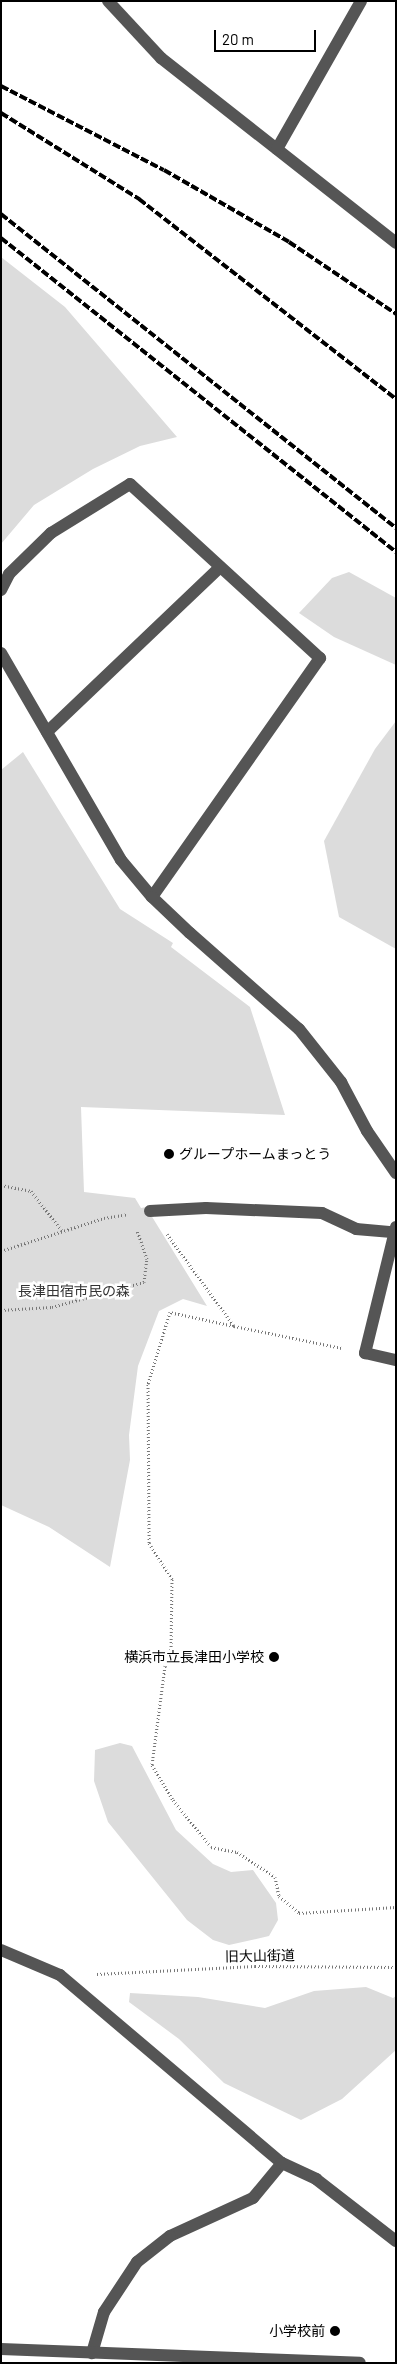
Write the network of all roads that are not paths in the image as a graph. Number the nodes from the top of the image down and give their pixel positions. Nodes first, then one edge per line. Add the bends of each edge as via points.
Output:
1 (108, 1) edge
2 (361, 1) edge
3 (277, 150) junction
4 (396, 243) edge
5 (220, 567) junction
6 (1, 590) edge
7 (1, 652) edge
8 (47, 732) junction
9 (152, 897) junction
10 (396, 1173) edge
11 (150, 1211) road end
12 (394, 1230) edge
13 (396, 1360) edge
14 (1, 1950) edge
15 (282, 2163) junction
16 (396, 2241) edge
17 (1, 2349) edge
18 (92, 2354) junction
19 (164, 2359) edge
20 (360, 2363) edge

1 - 3 street via 161,58
2 - 3 street
3 - 4 street
5 - 6 street via 130,484 51,533 9,574
5 - 8 street
5 - 9 street via 320,658
7 - 8 street
8 - 9 street via 121,860
9 - 10 street via 299,1029 341,1082 367,1131
11 - 12 street via 206,1208 322,1213 356,1229
12 - 13 street via 365,1352
14 - 15 street via 60,1974
15 - 16 street via 316,2179
15 - 18 street via 253,2198 170,2236 136,2262 104,2312
17 - 18 street
18 - 19 street
19 - 20 street

